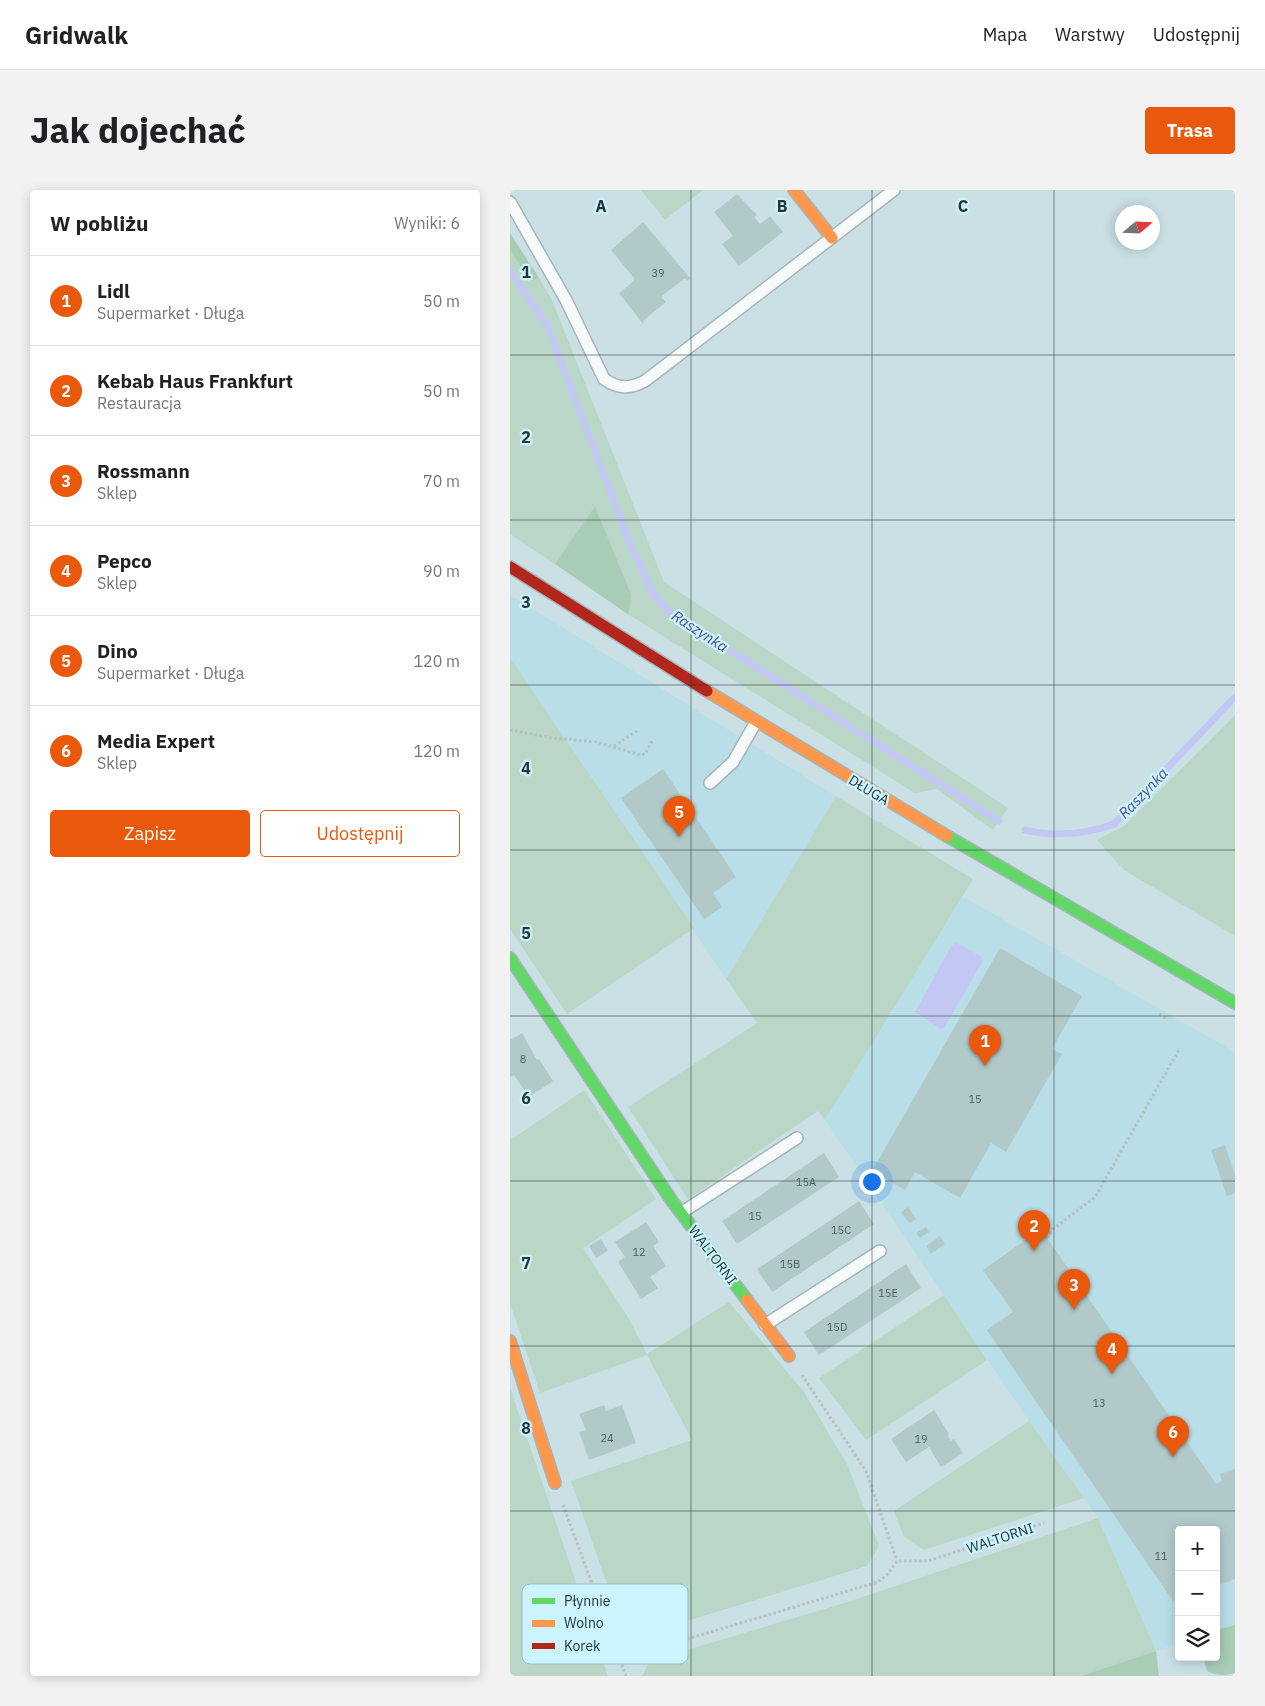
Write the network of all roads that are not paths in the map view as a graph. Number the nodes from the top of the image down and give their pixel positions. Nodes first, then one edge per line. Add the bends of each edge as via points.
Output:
1 (794, 190) edge
2 (894, 190) edge
3 (510, 202) edge
4 (832, 238) junction
5 (510, 567) edge
6 (756, 722) junction
7 (710, 783) dead end
8 (510, 958) edge
9 (1235, 1003) edge
10 (797, 1138) dead end
11 (681, 1214) junction
12 (880, 1251) dead end
13 (765, 1325) junction
14 (510, 1341) edge
15 (788, 1356) road end
16 (555, 1483) road end

1 - 4 street
2 - 4 lane
3 - 4 lane via 566,300 604,379 626,388 646,381
5 - 6 street, DŁUGA
6 - 7 lane via 733,762
6 - 9 street, DŁUGA
8 - 11 street, WALTORNI
10 - 11 lane
11 - 13 street, WALTORNI
12 - 13 lane
13 - 15 street, WALTORNI
14 - 16 street

